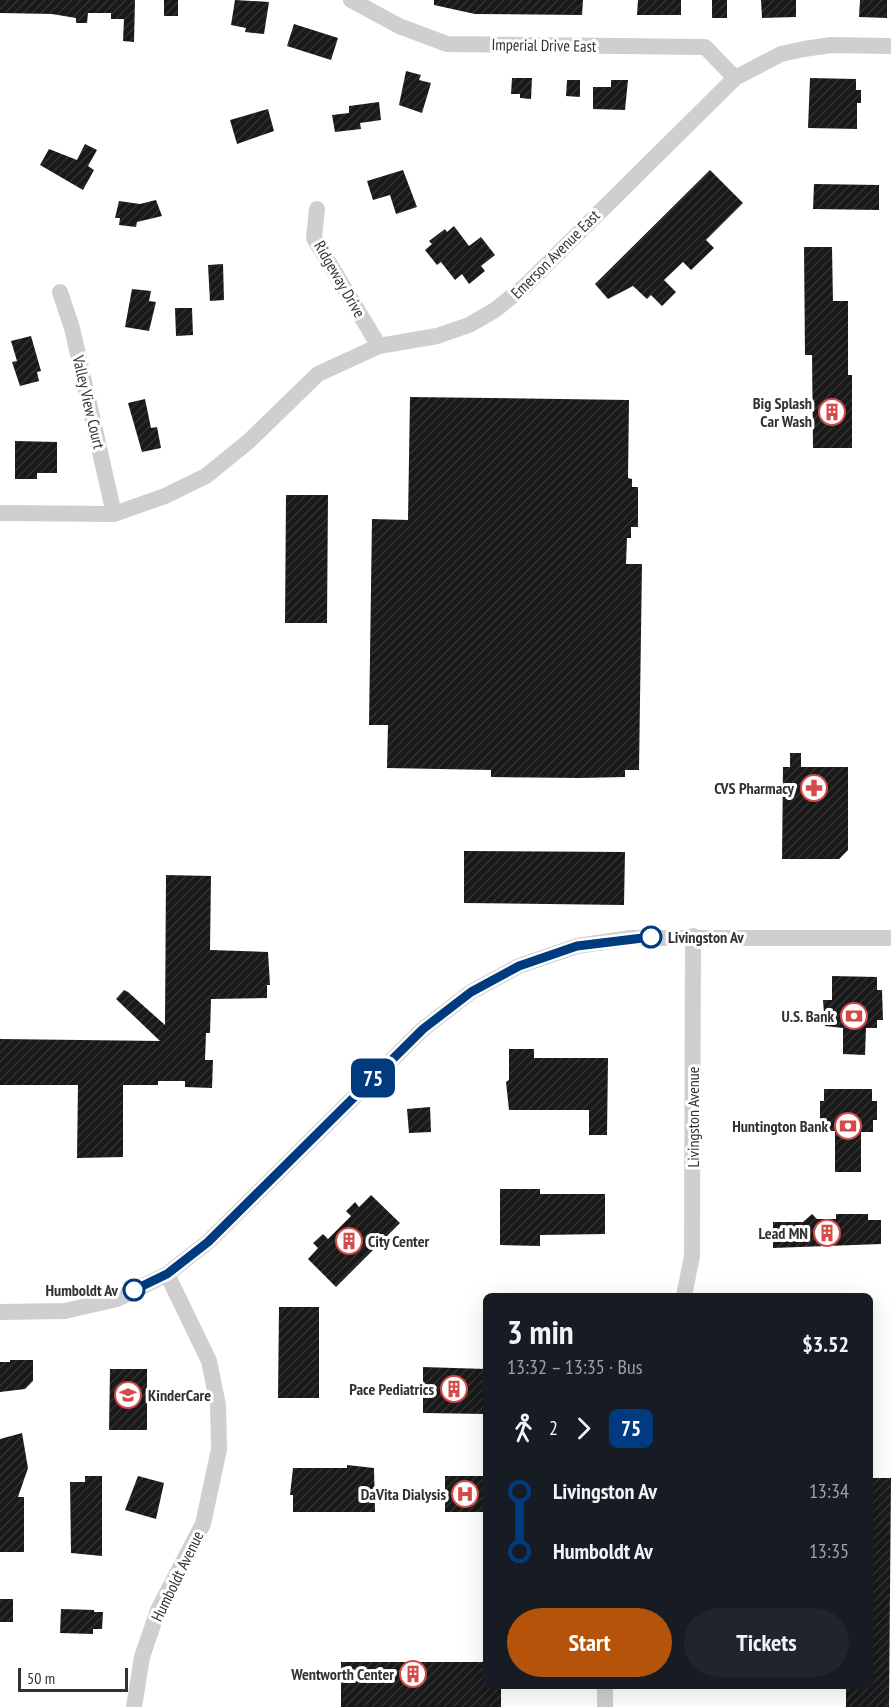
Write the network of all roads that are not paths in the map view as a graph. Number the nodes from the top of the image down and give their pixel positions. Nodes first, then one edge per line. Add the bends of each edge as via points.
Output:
1 (351, 0) edge
2 (891, 46) edge
3 (735, 78) junction
4 (317, 209) dead end
5 (60, 292) dead end
6 (379, 346) junction
7 (0, 513) edge
8 (114, 514) junction
9 (693, 936) junction
10 (891, 938) edge
11 (167, 1274) junction
12 (685, 1293) edge
13 (0, 1312) edge
14 (605, 1689) edge
15 (134, 1707) edge
16 (605, 1707) edge

1 - 3 street, Imperial Drive East via 399,26 447,44 705,47
2 - 3 street, Emerson Avenue East via 804,48 782,54
3 - 6 street, Emerson Avenue East via 525,286 495,310 469,325 437,336
4 - 6 street, Ridgeway Drive via 314,238
5 - 8 street, Valley View Court via 72,328
6 - 8 street, Emerson Avenue East via 318,374 249,441 206,476
7 - 8 street, Emerson Avenue East
9 - 10 street
9 - 11 street via 631,938 577,946 519,966 471,992 423,1029 208,1242
9 - 12 street, Livingston Avenue via 692,1256
11 - 13 street via 117,1299 65,1311
11 - 15 street, Humboldt Avenue via 209,1361 218,1405 219,1449 203,1524 158,1610 142,1657
14 - 16 street

